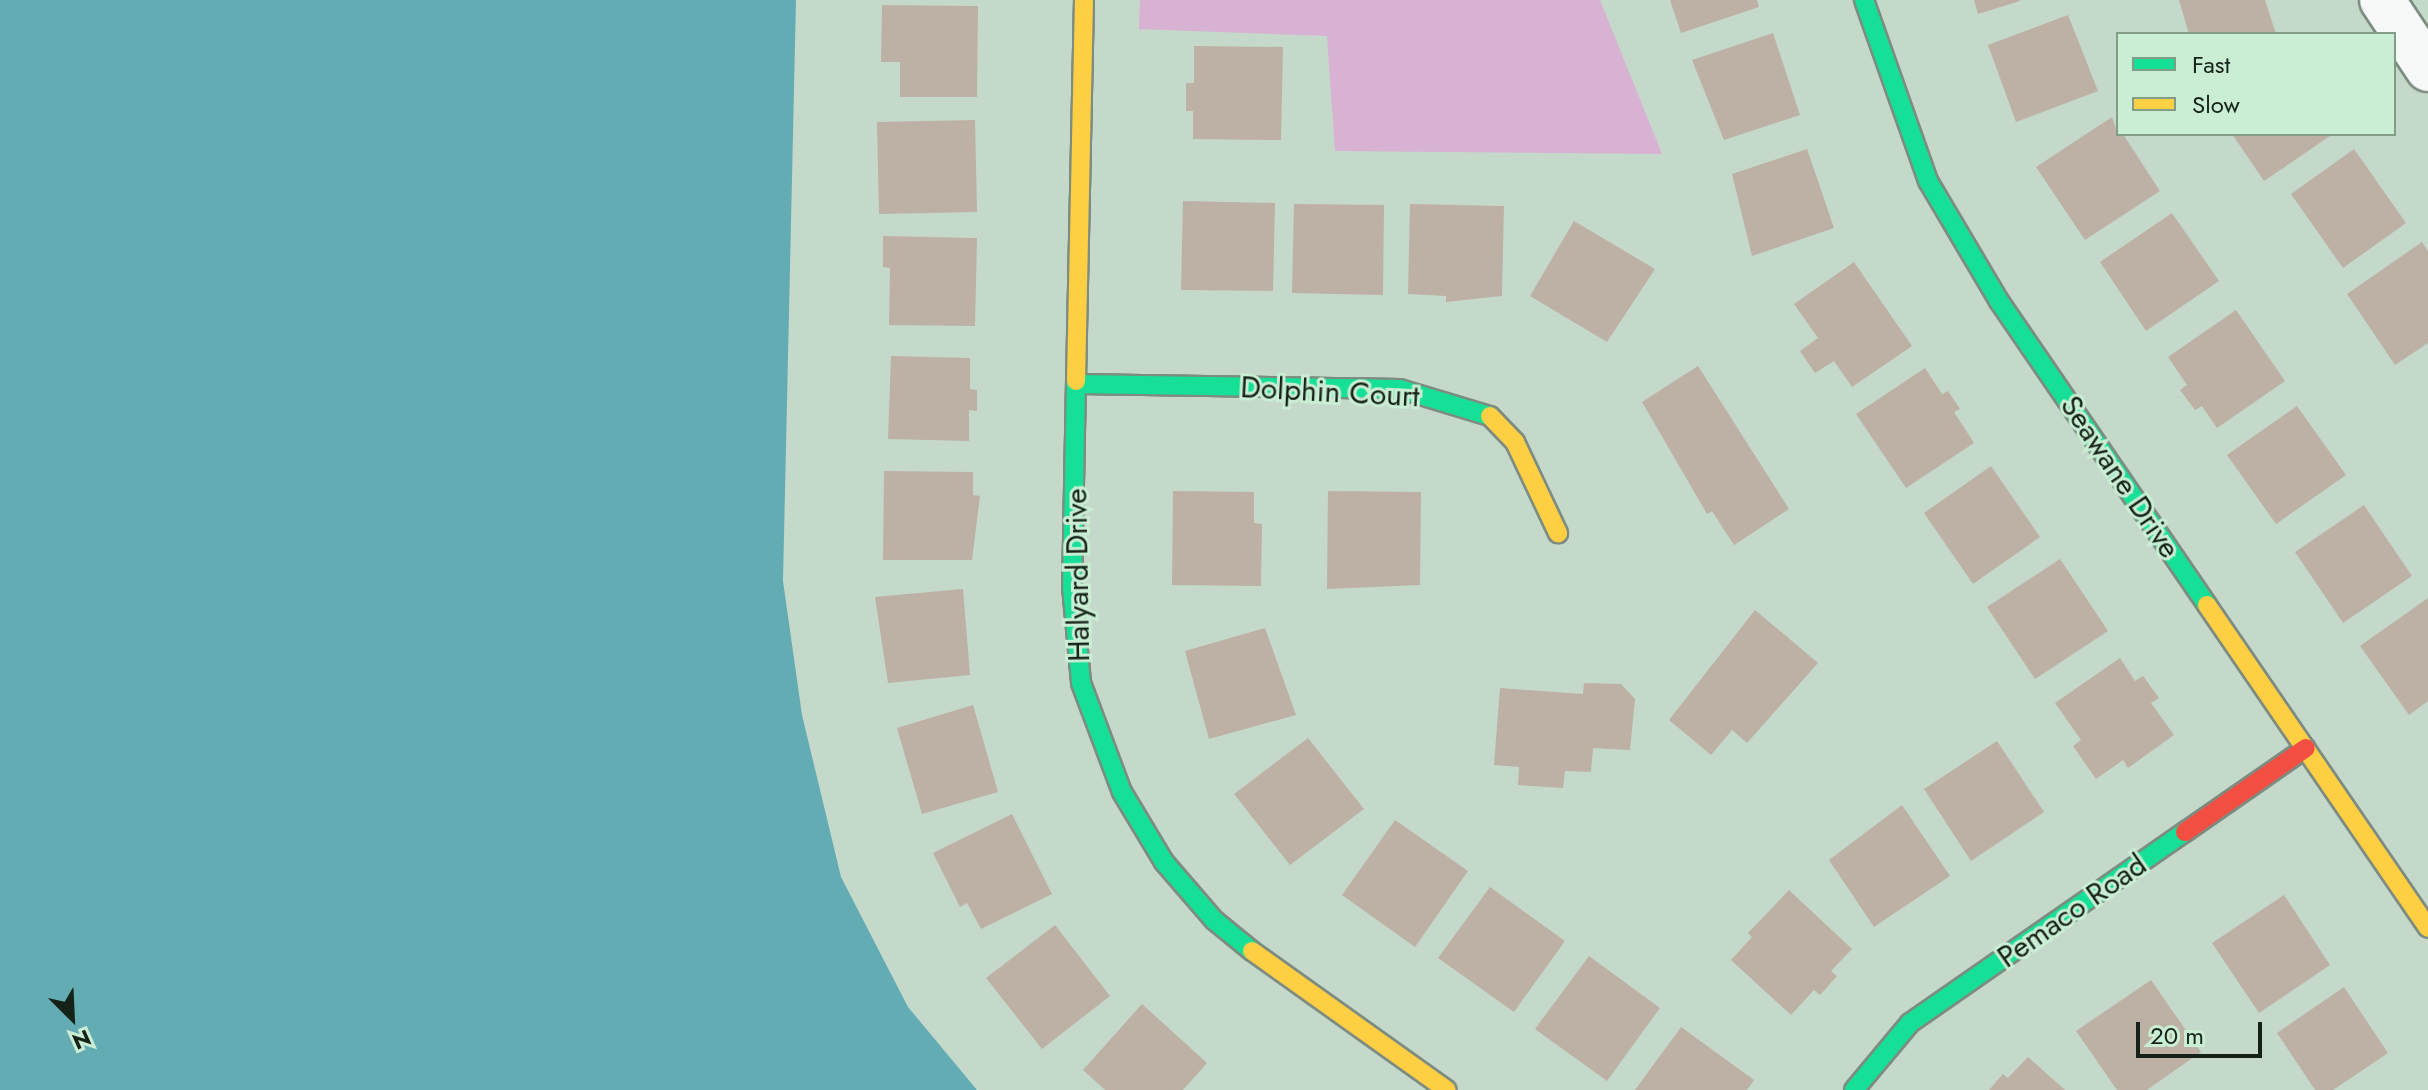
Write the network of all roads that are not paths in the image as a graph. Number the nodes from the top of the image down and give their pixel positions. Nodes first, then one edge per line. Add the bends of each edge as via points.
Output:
1 (1084, 0) edge
2 (1864, 0) edge
3 (2382, 0) edge
4 (2428, 69) edge
5 (1077, 384) junction
6 (1558, 533) dead end
7 (2306, 748) junction
8 (2428, 928) edge
9 (1447, 1090) edge
10 (1854, 1090) edge

1 - 5 street, Halyard Drive
2 - 7 street, Seawane Drive via 1928,181 1999,301
3 - 4 street
5 - 6 street, Dolphin Court via 1400,389 1463,404 1498,420 1515,442
5 - 9 street, Halyard Drive via 1072,587 1081,683 1122,792 1164,862 1214,920 1284,977
7 - 8 street, Seawane Drive
7 - 10 street, Pemaco Road via 1910,1023

